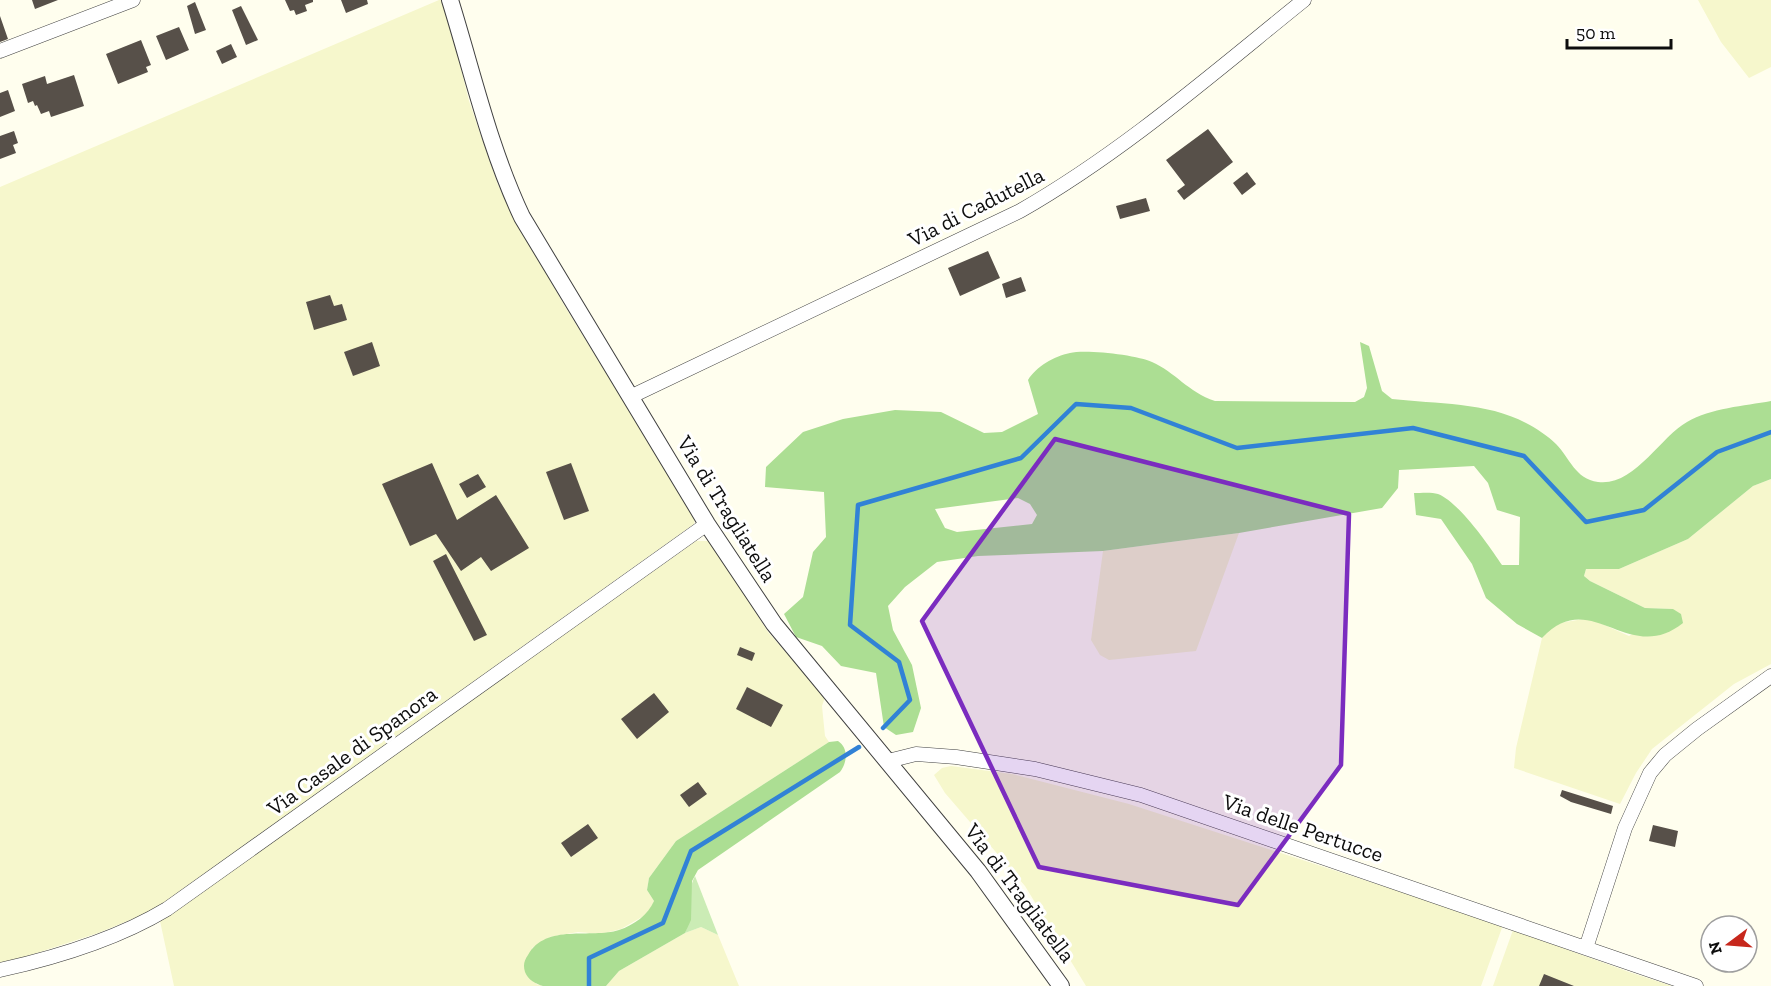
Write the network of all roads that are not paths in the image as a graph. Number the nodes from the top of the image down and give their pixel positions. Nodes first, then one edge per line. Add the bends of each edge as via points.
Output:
1 (133, 0) edge
2 (450, 0) edge
3 (1304, 0) edge
4 (0, 51) edge
5 (632, 396) junction
6 (707, 524) junction
7 (1771, 676) edge
8 (888, 761) junction
9 (1586, 948) junction
10 (0, 970) edge
11 (1061, 986) edge
12 (1696, 986) edge

1 - 4 street
2 - 5 street, Via di Tragliatella via 479,106 511,195 533,238
3 - 5 street, Via di Cadutella via 1093,167 1052,193
5 - 6 street, Via di Tragliatella
6 - 8 street, Via di Tragliatella via 789,644
6 - 10 street, Via Casale di Spanora via 167,909 136,925
7 - 9 street via 1697,729 1650,773 1625,828
8 - 9 street, Via delle Pertucce via 916,754 956,756 1035,769 1125,791
8 - 11 street, Via di Tragliatella via 1005,906
9 - 12 street, Via delle Pertucce

